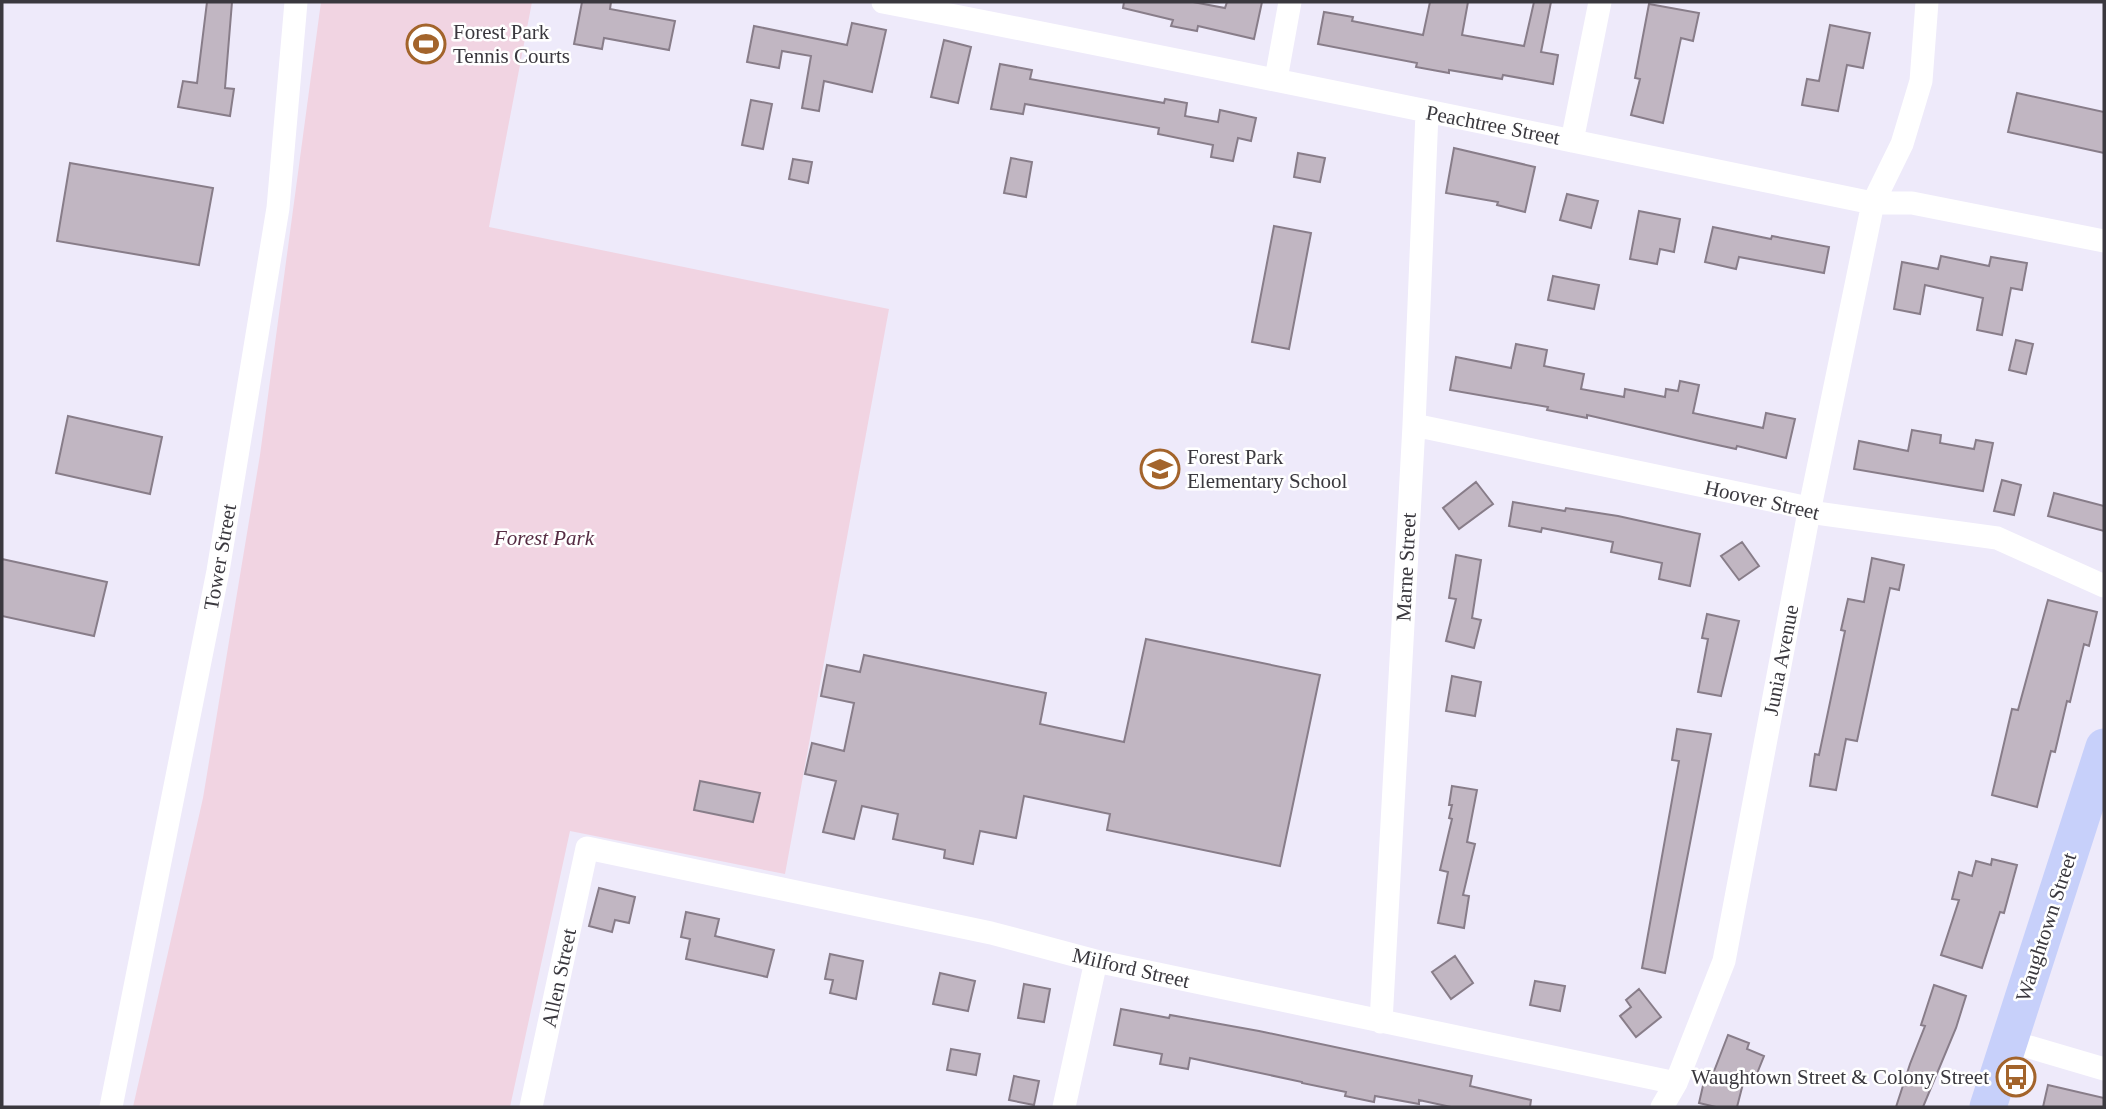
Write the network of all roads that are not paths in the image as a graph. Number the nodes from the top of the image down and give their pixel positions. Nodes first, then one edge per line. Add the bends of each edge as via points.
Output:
1 (296, 2) edge
2 (883, 2) edge
3 (1290, 2) edge
4 (1600, 2) edge
5 (1927, 2) edge
6 (1276, 79) junction
7 (1427, 113) junction
8 (1572, 141) junction
9 (1873, 203) junction
10 (2104, 241) edge
11 (1414, 425) junction
12 (1809, 512) junction
13 (2104, 586) edge
14 (2104, 747) edge
15 (587, 848) joint
16 (1096, 961) junction
17 (1381, 1022) junction
18 (2009, 1041) junction
19 (2104, 1069) edge
20 (1676, 1083) junction
21 (111, 1107) edge
22 (531, 1107) edge
23 (1064, 1107) edge
24 (1662, 1107) edge
25 (1988, 1107) edge

1 - 21 street, Tower Street via 278,208 221,558
2 - 6 street, Peachtree Street
3 - 6 street
4 - 8 street
5 - 9 street, Junia Avenue via 1921,81 1902,144
6 - 7 street, Peachtree Street
7 - 8 street, Peachtree Street
7 - 11 street, Marne Street
8 - 9 street, Peachtree Street
9 - 10 street, Peachtree Street via 1912,203
9 - 12 street, Junia Avenue
11 - 12 street, Hoover Street via 1799,506
11 - 17 street, Marne Street
12 - 13 street, Hoover Street via 1997,538
12 - 20 street, Junia Avenue via 1724,961
14 - 18 main road, Waughtown Street
15 - 16 street, Milford Street via 991,933
15 - 22 street, Allen Street
16 - 17 street, Milford Street
16 - 23 street
17 - 20 street, Milford Street
18 - 19 street
18 - 25 main road, Waughtown Street
20 - 24 street, Junia Avenue

